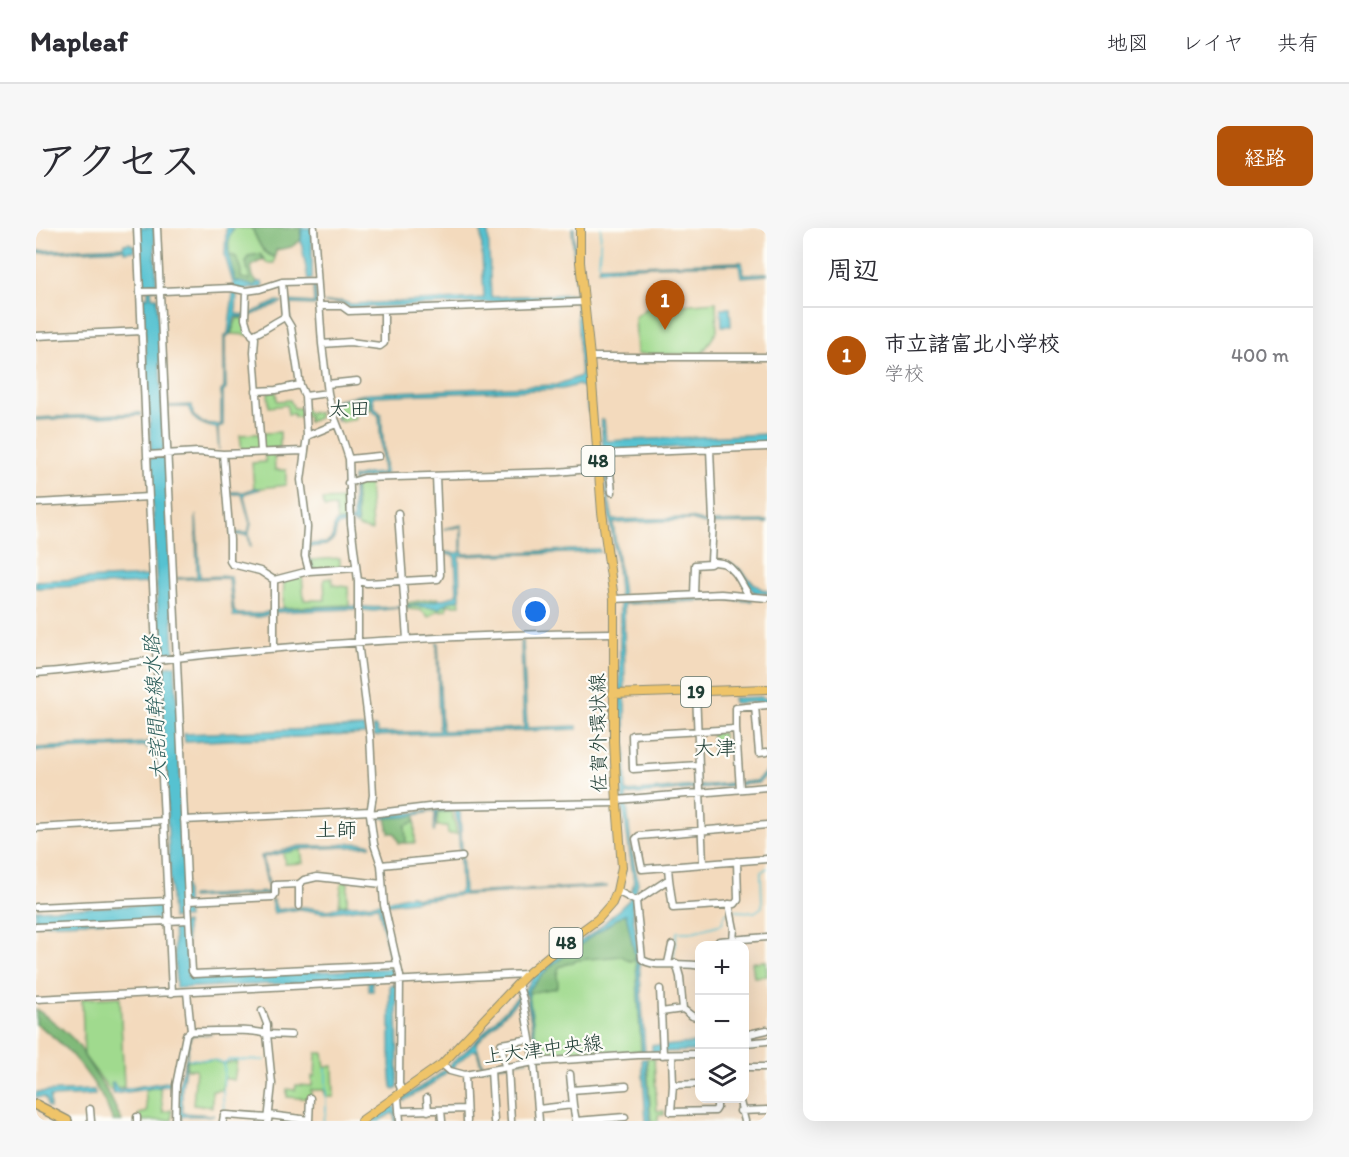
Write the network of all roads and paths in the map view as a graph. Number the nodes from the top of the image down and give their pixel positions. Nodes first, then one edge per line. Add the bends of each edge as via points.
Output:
1 (137, 228) edge
2 (157, 228) edge
3 (314, 228) edge
4 (580, 228) edge
5 (317, 280) junction
6 (282, 282) junction
7 (246, 291) junction
8 (150, 292) junction
9 (580, 302) junction
10 (319, 306) junction
11 (384, 310) junction
12 (285, 317) junction
13 (141, 331) junction
14 (252, 335) junction
15 (36, 336) edge
16 (322, 344) junction
17 (590, 357) junction
18 (767, 357) edge
19 (357, 381) dead end
20 (327, 384) junction
21 (300, 385) junction
22 (256, 391) junction
23 (328, 393) junction
24 (305, 396) junction
25 (336, 424) junction
26 (307, 436) junction
27 (767, 447) edge
28 (710, 449) junction
29 (261, 451) junction
30 (304, 451) junction
31 (604, 453) junction
32 (157, 454) junction
33 (223, 454) junction
34 (379, 456) dead end
35 (349, 459) junction
36 (598, 468) junction
37 (436, 476) junction
38 (351, 482) junction
39 (612, 492) dead end
40 (149, 497) junction
41 (36, 502) edge
42 (398, 513) dead end
43 (712, 562) junction
44 (356, 568) junction
45 (309, 571) junction
46 (274, 580) junction
47 (358, 581) junction
48 (403, 581) junction
49 (694, 595) junction
50 (749, 595) junction
51 (619, 598) junction
52 (767, 598) edge
53 (613, 633) junction
54 (407, 639) junction
55 (358, 642) junction
56 (274, 649) junction
57 (167, 660) junction
58 (36, 673) edge
59 (767, 689) edge
60 (696, 692) junction
61 (619, 694) junction
62 (767, 705) edge
63 (755, 706) junction
64 (736, 729) junction
65 (697, 731) junction
66 (767, 752) edge
67 (699, 765) junction
68 (739, 785) junction
69 (767, 787) edge
70 (700, 789) junction
71 (620, 801) junction
72 (370, 813) junction
73 (184, 820) junction
74 (164, 821) junction
75 (767, 825) edge
76 (36, 828) edge
77 (702, 831) junction
78 (460, 857) dead end
79 (767, 859) edge
80 (737, 861) junction
81 (703, 864) junction
82 (381, 865) junction
83 (668, 867) junction
84 (669, 879) junction
85 (299, 884) junction
86 (382, 884) junction
87 (617, 891) junction
88 (188, 901) junction
89 (636, 901) junction
90 (729, 904) junction
91 (36, 906) edge
92 (299, 906) dead end
93 (168, 907) junction
94 (673, 908) junction
95 (672, 916) dead end
96 (183, 920) junction
97 (168, 921) junction
98 (36, 927) edge
99 (767, 937) edge
100 (733, 940) junction
101 (719, 941) edge
102 (672, 945) dead end
103 (668, 963) junction
104 (676, 963) junction
105 (397, 965) junction
106 (695, 965) edge
107 (527, 974) junction
108 (400, 981) junction
109 (520, 987) junction
110 (660, 989) dead end
111 (172, 993) junction
112 (187, 993) junction
113 (36, 999) edge
114 (683, 1009) junction
115 (262, 1011) dead end
116 (661, 1012) junction
117 (695, 1017) edge
118 (767, 1030) edge
119 (191, 1032) junction
120 (267, 1034) junction
121 (749, 1034) edge
122 (291, 1035) dead end
123 (530, 1039) junction
124 (767, 1041) edge
125 (749, 1042) edge
126 (695, 1054) edge
127 (663, 1055) junction
128 (672, 1055) junction
129 (534, 1062) junction
130 (506, 1065) junction
131 (446, 1067) junction
132 (749, 1067) edge
133 (767, 1067) edge
134 (491, 1070) junction
135 (570, 1074) dead end
136 (465, 1075) junction
137 (673, 1084) junction
138 (695, 1084) edge
139 (626, 1086) dead end
140 (571, 1090) junction
141 (398, 1096) junction
142 (310, 1098) dead end
143 (427, 1098) dead end
144 (717, 1103) edge
145 (739, 1103) edge
146 (36, 1105) edge
147 (573, 1105) junction
148 (90, 1109) dead end
149 (466, 1109) junction
150 (538, 1109) junction
151 (441, 1110) junction
152 (767, 1110) edge
153 (428, 1111) junction
154 (740, 1111) junction
155 (399, 1112) junction
156 (625, 1117) dead end
157 (269, 1118) edge
158 (66, 1121) edge
159 (91, 1121) edge
160 (175, 1121) edge
161 (223, 1121) edge
162 (309, 1121) edge
163 (362, 1121) edge
164 (400, 1121) edge
165 (442, 1121) edge
166 (467, 1121) edge
167 (494, 1121) edge
168 (511, 1121) edge
169 (539, 1121) edge
170 (745, 1121) edge

1 - 8 street
2 - 8 street
3 - 5 street
4 - 9 main road, 佐賀外環状線 / 48
5 - 6 street
5 - 10 street
6 - 7 street
6 - 12 street
7 - 8 street
7 - 14 street via 245,316
8 - 13 street
8 - 32 street
9 - 11 street
9 - 17 main road, 佐賀外環状線 / 48
10 - 11 street via 342,306 350,311
10 - 16 street
11 - 16 street via 384,343 380,346
12 - 14 street
12 - 21 street via 291,327
13 - 15 street
13 - 32 street
14 - 22 street
16 - 20 street
17 - 18 street
17 - 31 main road, 佐賀外環状線 / 48
19 - 20 street
20 - 23 street
21 - 22 street
21 - 24 street
22 - 29 street
23 - 24 street
23 - 25 street
24 - 26 street
25 - 26 street
25 - 35 street
26 - 30 street
27 - 28 street
28 - 31 street
28 - 43 street
29 - 30 street
29 - 33 street
30 - 45 street via 301,480
31 - 36 main road, 佐賀外環状線 / 48
31 - 39 street
32 - 33 street
32 - 40 street
32 - 57 street
33 - 46 street via 230,561
34 - 35 street
35 - 38 street
36 - 37 street
36 - 51 main road, 佐賀外環状線 / 48
37 - 38 street via 364,478
37 - 48 street via 440,575 432,580
38 - 44 street
40 - 41 street
40 - 57 street
42 - 48 street
43 - 49 street via 695,565
43 - 50 street via 731,568
44 - 45 street
44 - 47 street
45 - 46 street
46 - 56 street
47 - 48 street
47 - 55 street
48 - 54 street
49 - 50 street
49 - 51 street
50 - 52 street
51 - 53 main road, 佐賀外環状線 / 48
53 - 54 street
53 - 61 main road, 佐賀外環状線 / 48
54 - 55 street
55 - 56 street
55 - 72 street via 370,736
56 - 57 street
57 - 58 street
57 - 73 street
57 - 74 street
59 - 60 main road, 19
60 - 61 main road, 19
60 - 65 street
61 - 71 main road, 佐賀外環状線 / 48
62 - 63 street
63 - 64 street via 736,708
63 - 66 street via 759,753
64 - 65 street
64 - 68 street
65 - 67 street
65 - 67 street via 634,734 632,768
67 - 70 street
68 - 69 street
68 - 70 street
70 - 71 street
70 - 77 street
71 - 72 street via 437,806
71 - 87 main road, 佐賀外環状線 / 48 via 622,867
72 - 73 street
72 - 82 street
73 - 88 street
74 - 76 street
74 - 93 street
75 - 77 street
77 - 81 street
77 - 83 street via 636,839 642,869
78 - 82 street
79 - 80 street
80 - 81 street
80 - 90 street via 738,900
81 - 83 street
82 - 86 street
83 - 84 street
84 - 89 street
84 - 94 street
85 - 86 street via 317,877
85 - 88 street via 274,885 273,897
85 - 92 street
86 - 105 street
87 - 89 street
87 - 107 main road, 佐賀外環状線 / 48 via 598,919
88 - 96 street
89 - 103 street via 642,959 651,964
90 - 94 street
90 - 100 street
91 - 93 street
93 - 97 street
94 - 95 street
96 - 97 street
96 - 105 street via 194,974
97 - 98 street
97 - 111 street
99 - 100 street
100 - 101 street
102 - 103 street
103 - 104 street
104 - 106 street
104 - 114 street
105 - 108 street
107 - 108 street
107 - 109 main road, 佐賀外環状線 / 48
108 - 112 street
108 - 141 street
109 - 123 street
109 - 131 main road, 佐賀外環状線 / 48
110 - 116 street
111 - 112 street
111 - 113 street
112 - 119 street
114 - 116 street
114 - 117 street
115 - 120 street
116 - 127 street
118 - 121 street
119 - 120 street via 252,1030
119 - 160 street via 184,1039 176,1080
120 - 122 street
120 - 157 street via 272,1084
123 - 129 street
123 - 130 street via 498,1047
124 - 125 street
126 - 128 street, 上大津中央線
127 - 128 street, 上大津中央線
127 - 129 street, 上大津中央線
128 - 137 street
129 - 130 street, 上大津中央線
129 - 150 street
130 - 134 street, 上大津中央線
130 - 168 street
131 - 136 street, 上大津中央線
131 - 141 main road, 佐賀外環状線 / 48
132 - 133 street
134 - 136 street, 上大津中央線
134 - 167 street
135 - 140 street
136 - 149 street
137 - 138 street
137 - 144 street via 671,1112 715,1111
139 - 140 street
140 - 147 street
141 - 155 street
141 - 163 main road, 佐賀外環状線 / 48
142 - 162 street
143 - 153 street
145 - 154 street
146 - 158 highway
147 - 150 street
147 - 156 street via 576,1121
148 - 159 street
149 - 151 street
149 - 166 street
150 - 169 street
151 - 153 street
151 - 165 street
152 - 154 street
153 - 155 street
154 - 170 street
155 - 164 street
157 - 161 street via 224,1115
157 - 162 street

